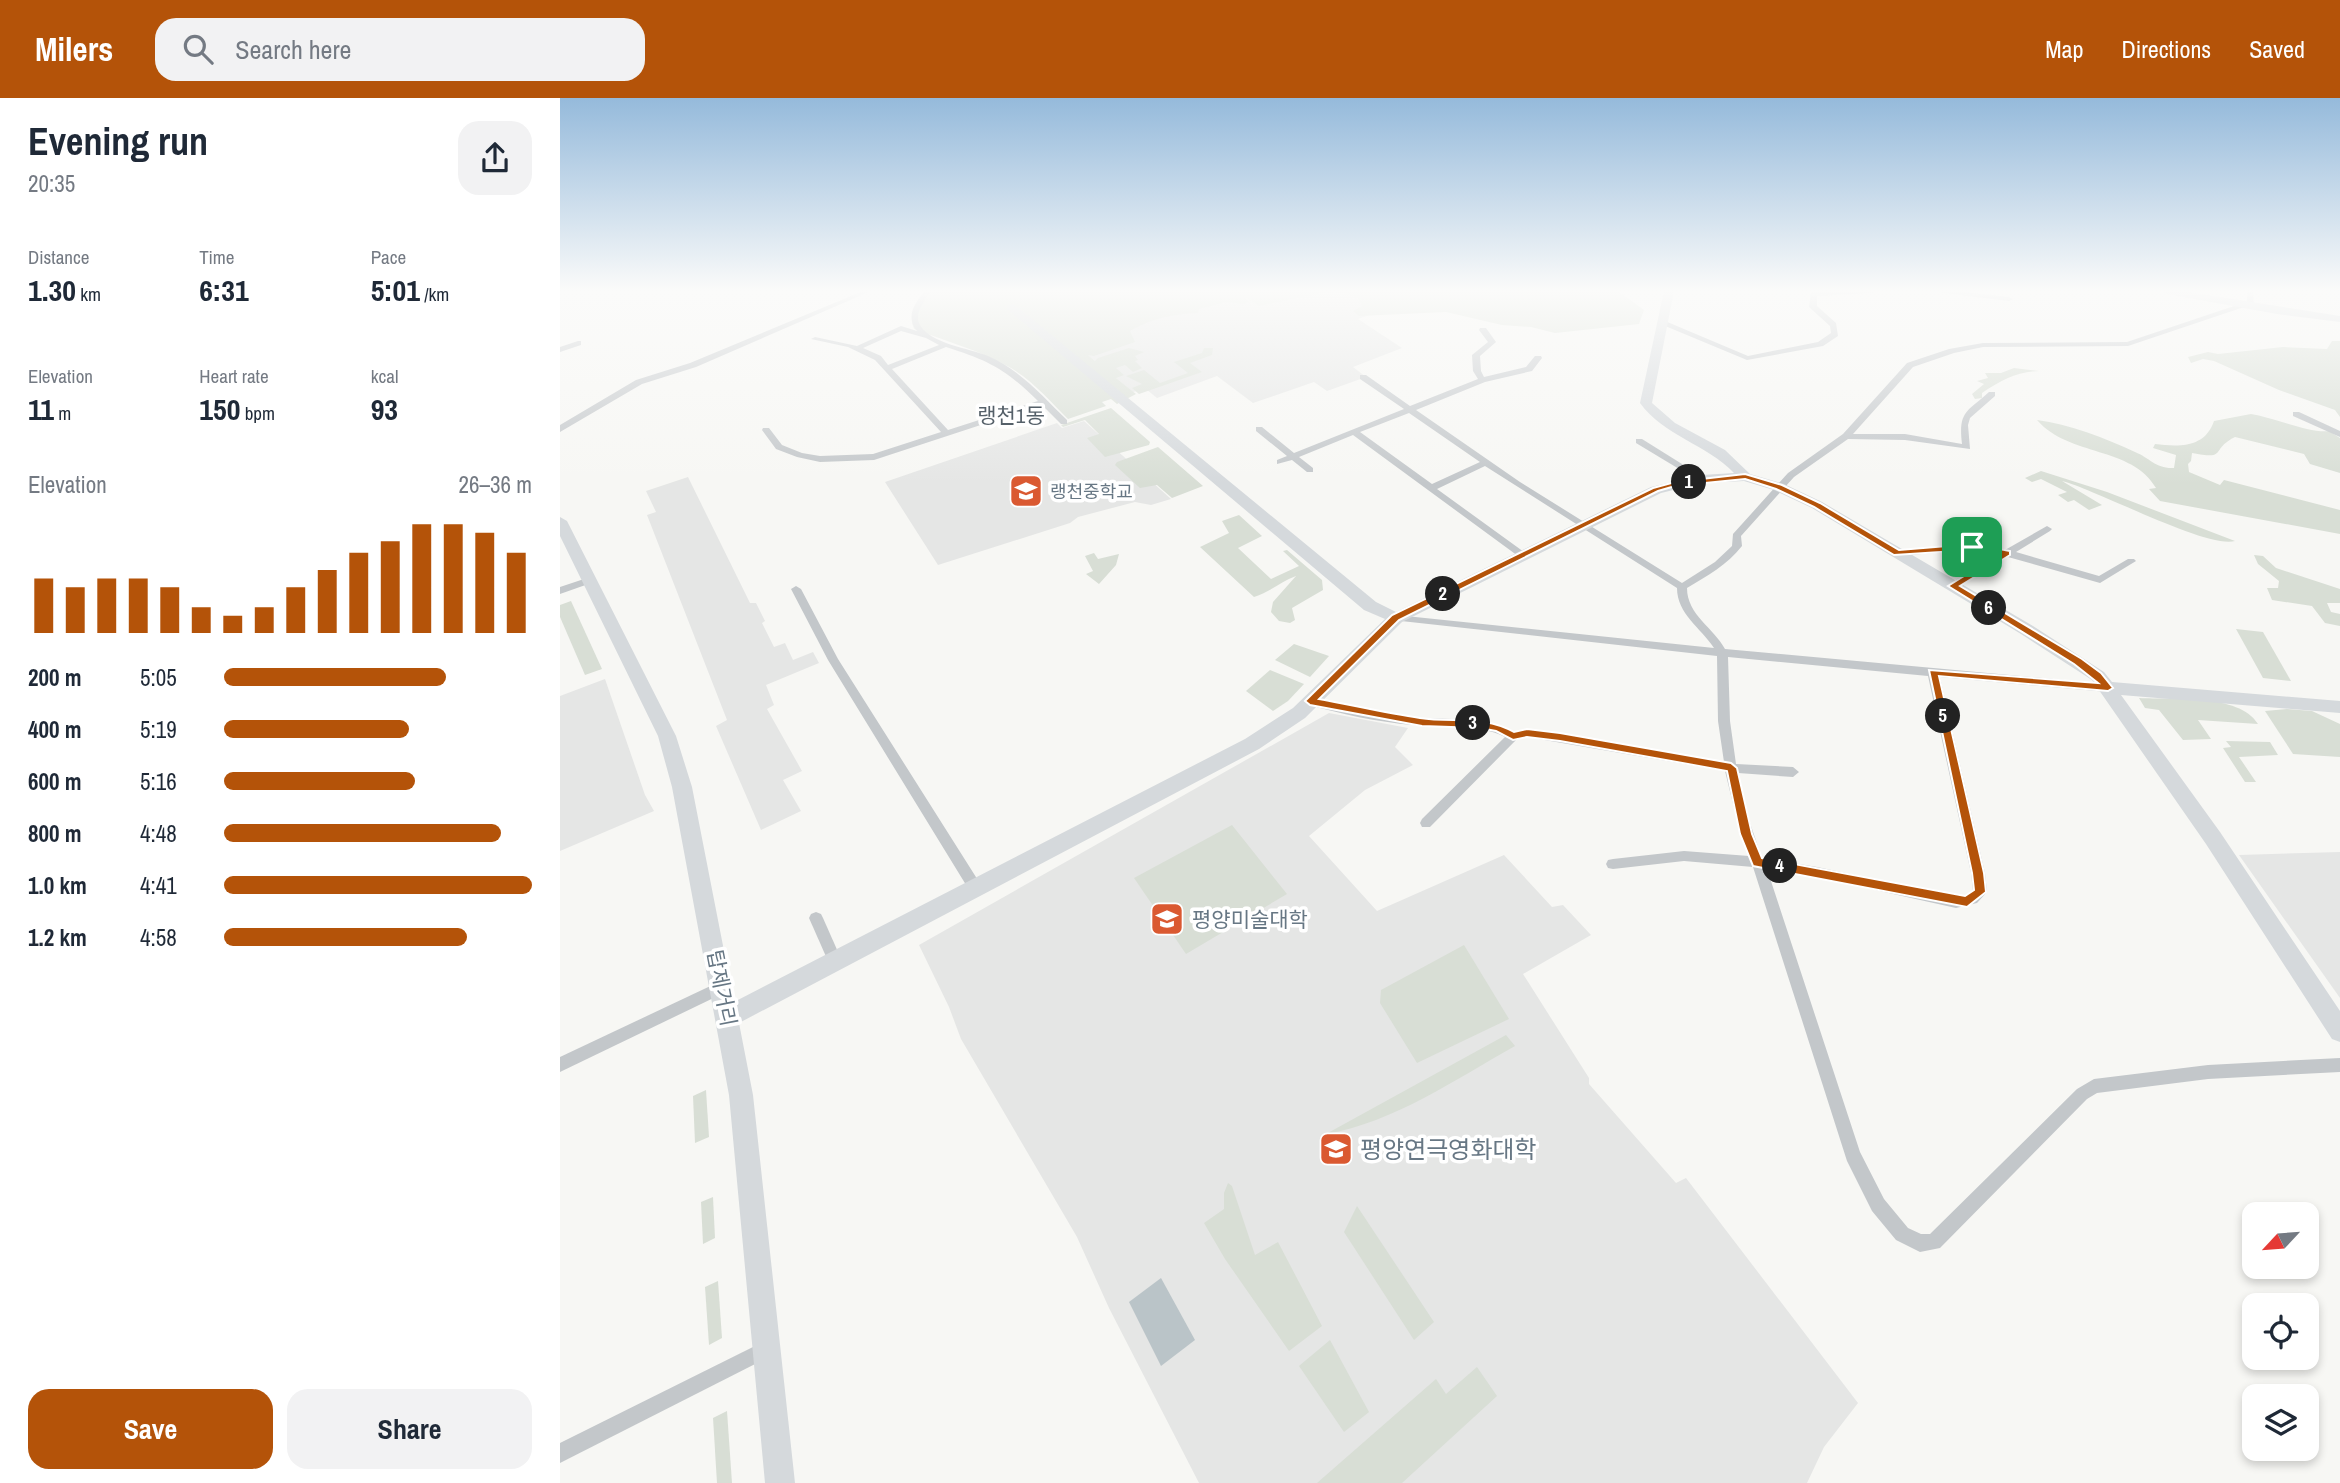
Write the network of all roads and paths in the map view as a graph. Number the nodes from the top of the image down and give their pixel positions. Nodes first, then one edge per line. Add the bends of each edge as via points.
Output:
1 (715, 356) edge
2 (873, 356) edge
3 (917, 356) edge
4 (979, 356) edge
5 (1071, 356) edge
6 (1476, 356) edge
7 (1655, 356) edge
8 (1741, 356) edge
9 (1762, 356) edge
10 (1938, 356) edge
11 (1538, 358) dead end
12 (889, 366) junction
13 (1363, 377) dead end
14 (1482, 380) junction
15 (1993, 394) dead end
16 (1043, 402) junction
17 (1410, 410) junction
18 (2296, 414) dead end
19 (1064, 422) dead end
20 (560, 429) edge
21 (1259, 429) dead end
22 (766, 430) dead end
23 (1354, 432) junction
24 (946, 433) junction
25 (2340, 434) edge
26 (1846, 436) junction
27 (1639, 442) dead end
28 (1294, 456) junction
29 (1280, 462) dead end
30 (1487, 462) junction
31 (1310, 470) dead end
32 (1745, 477) junction
33 (1702, 479) junction
34 (1779, 487) junction
35 (1431, 488) junction
36 (560, 520) edge
37 (1580, 524) junction
38 (2046, 528) dead end
39 (1897, 553) junction
40 (2007, 553) junction
41 (1521, 554) junction
42 (2131, 561) dead end
43 (590, 580) junction
44 (1953, 586) junction
45 (1682, 587) junction
46 (796, 589) dead end
47 (560, 591) edge
48 (1396, 618) junction
49 (1722, 653) junction
50 (1933, 672) junction
51 (2108, 688) junction
52 (1310, 701) junction
53 (2340, 707) edge
54 (1513, 736) junction
55 (1731, 768) junction
56 (1793, 772) dead end
57 (1426, 822) dead end
58 (1757, 862) junction
59 (1613, 864) dead end
60 (976, 889) junction
61 (816, 918) dead end
62 (835, 961) junction
63 (721, 987) junction
64 (727, 1017) junction
65 (2340, 1031) edge
66 (560, 1065) edge
67 (2340, 1065) edge
68 (767, 1349) junction
69 (560, 1453) edge
70 (780, 1483) edge

1 - 20 street via 639,382
2 - 12 street
3 - 12 street
4 - 16 street via 992,360
5 - 48 street via 1370,606
6 - 14 street
7 - 32 street via 1646,403 1650,410 1724,455
8 - 9 street
10 - 26 street via 1910,365
11 - 14 street via 1529,369
12 - 24 street
13 - 17 street
14 - 17 street
15 - 26 street via 1966,417 1967,447 1905,437
16 - 19 street
16 - 24 street
17 - 23 street
17 - 30 street
18 - 25 street
21 - 28 street
22 - 24 street via 779,447 820,459 874,457
23 - 28 street
23 - 35 street
26 - 34 street
27 - 33 street
28 - 29 street
28 - 31 street
30 - 35 street
30 - 37 street
32 - 33 street
32 - 34 street
33 - 37 street via 1656,490
34 - 39 street
34 - 45 street via 1736,536 1733,553
35 - 41 street
36 - 43 street, 탑제거리
37 - 41 street
37 - 45 street
38 - 40 street
39 - 40 street via 1972,547
39 - 44 street
40 - 42 street via 2100,580
40 - 44 street
41 - 48 street
43 - 47 street
43 - 63 street, 탑제거리 via 667,736 682,787
44 - 51 street via 2078,662
45 - 49 street via 1688,609
46 - 60 street via 833,660
48 - 49 street
48 - 52 street
49 - 50 street
49 - 55 street
50 - 51 street
50 - 58 street via 1978,873 1980,892 1976,898 1956,902
51 - 53 street
51 - 65 street
52 - 54 street via 1422,722 1480,724
52 - 60 street via 1252,744
54 - 55 street via 1549,736
54 - 57 street
55 - 56 street
55 - 58 street
58 - 59 street via 1684,856
58 - 67 street via 1853,1155 1878,1205 1902,1234 1920,1243 1934,1242 2094,1086 2208,1072
60 - 62 street
61 - 62 street
62 - 64 street
63 - 64 street, 탑제거리
63 - 66 street
64 - 68 street, 탑제거리 via 741,1095
68 - 69 street
68 - 70 street, 탑제거리

